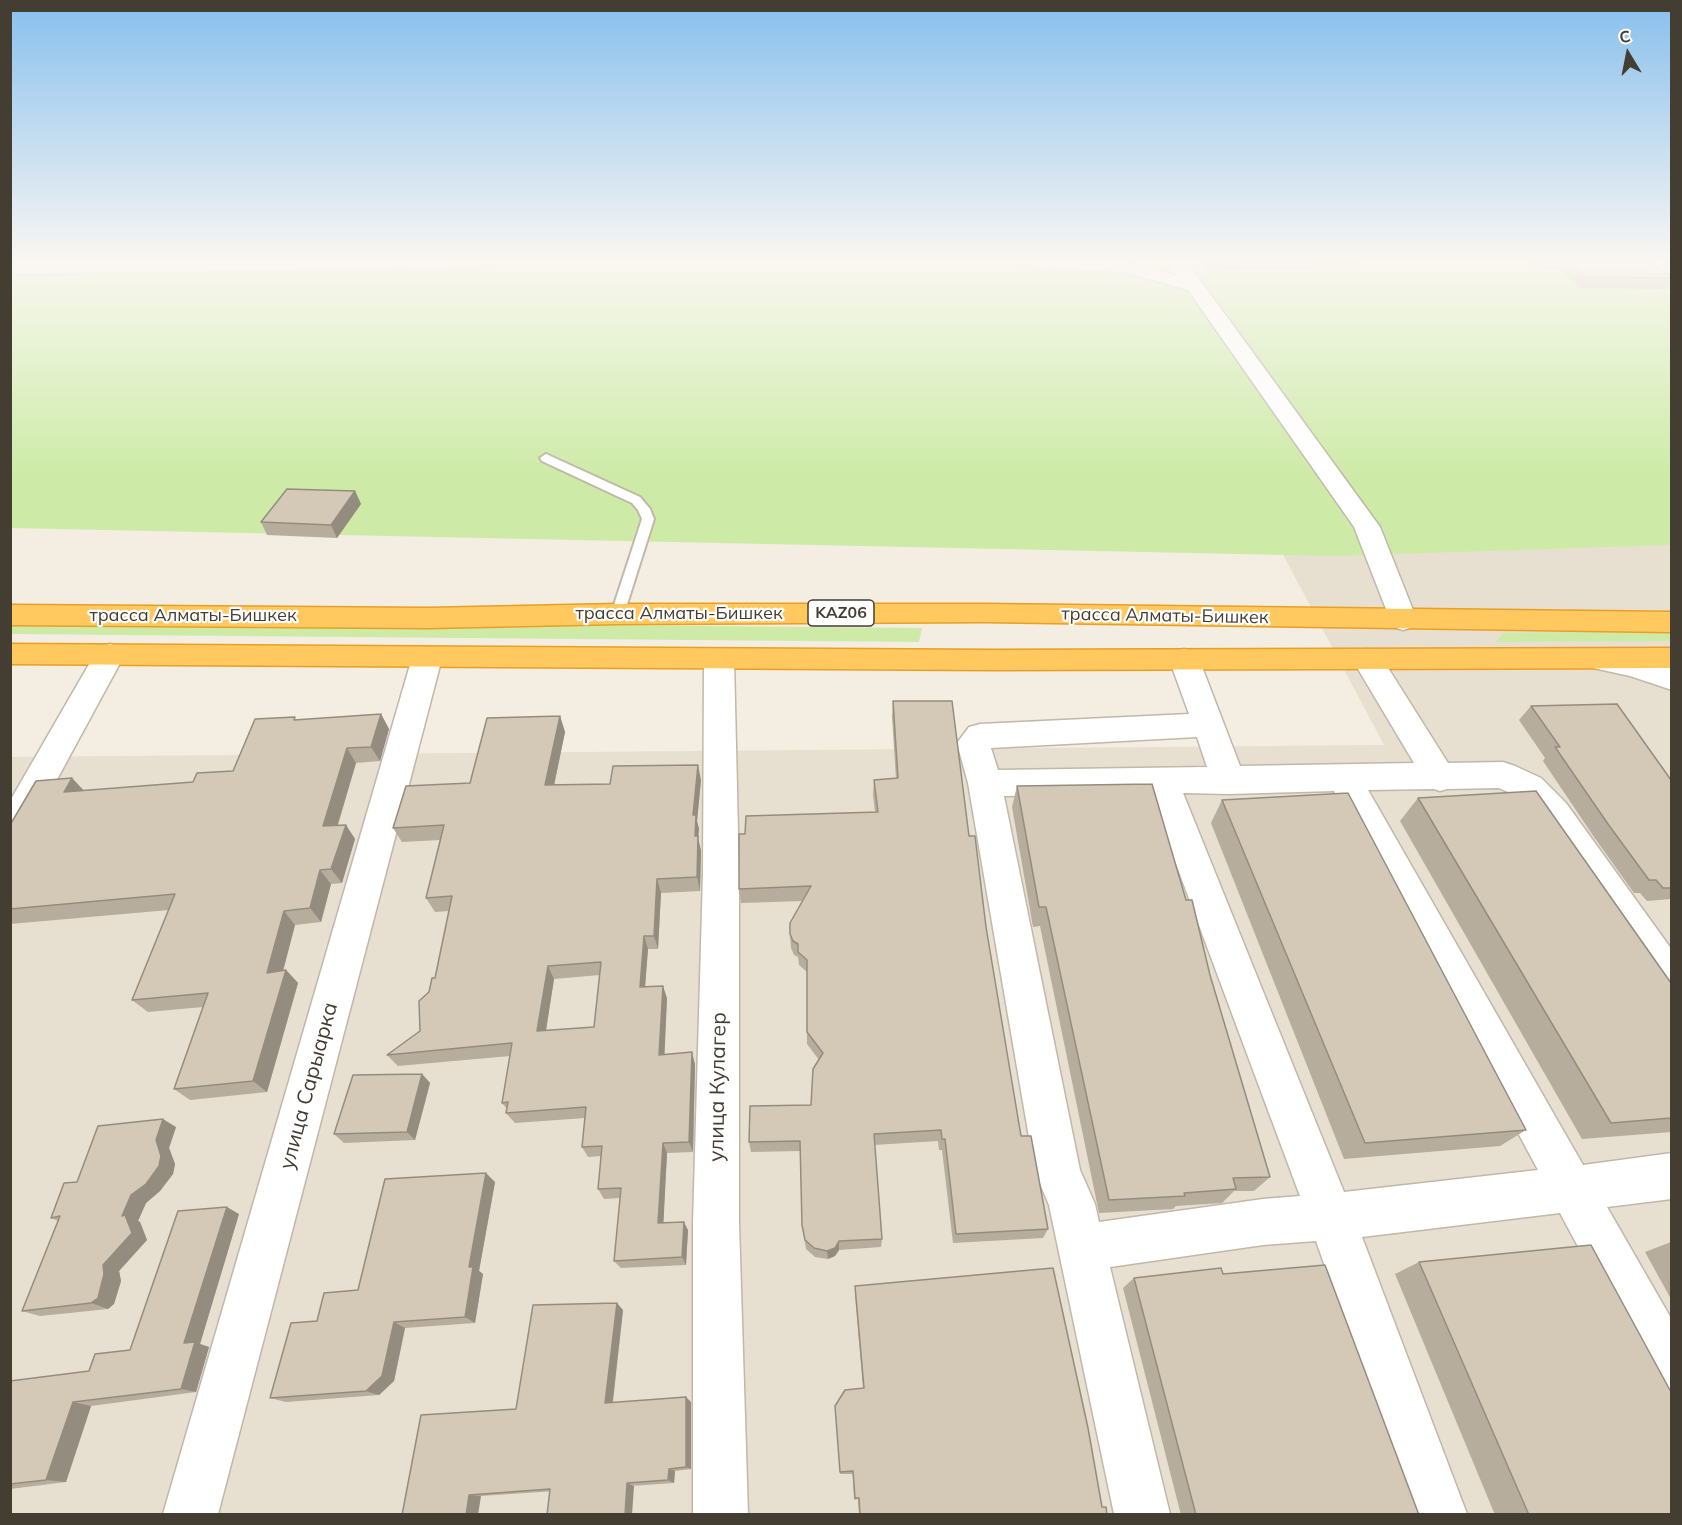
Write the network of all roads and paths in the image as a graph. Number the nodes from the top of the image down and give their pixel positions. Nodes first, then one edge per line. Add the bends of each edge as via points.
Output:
1 (1228, 333) edge
2 (546, 458) dead end
3 (985, 613) junction
4 (618, 614) junction
5 (10, 615) edge
6 (1403, 620) junction
7 (1671, 622) edge
8 (10, 654) edge
9 (110, 654) junction
10 (1671, 657) edge
11 (427, 658) junction
12 (1590, 658) junction
13 (719, 659) junction
14 (1367, 659) junction
15 (993, 660) junction
16 (1185, 660) junction
17 (1671, 679) edge
18 (1209, 725) junction
19 (1440, 778) junction
20 (1345, 779) junction
21 (1229, 781) junction
22 (1162, 782) junction
23 (985, 783) junction
24 (10, 834) edge
25 (1671, 983) edge
26 (1671, 1176) edge
27 (1574, 1189) junction
28 (1331, 1217) junction
29 (1081, 1248) junction
30 (1671, 1370) edge
31 (190, 1515) edge
32 (721, 1515) edge
33 (1142, 1515) edge
34 (1440, 1515) edge

1 - 6 street via 1367,527
2 - 4 lane via 636,500 644,509 647,525
3 - 4 highway, трасса Алматы-Бишкек / KАZ06
3 - 6 highway, трасса Алматы-Бишкек / KАZ06
3 - 15 highway
4 - 5 highway, трасса Алматы-Бишкек / KАZ06 via 428,618
6 - 7 highway, трасса Алматы-Бишкек / KАZ06
8 - 9 highway
9 - 11 highway
9 - 24 street
10 - 12 highway
11 - 13 highway
11 - 31 street, улица Сарыарка
12 - 14 highway
12 - 17 street via 1633,666
13 - 15 highway
13 - 32 street, улица Кулагер via 721,874 716,1223
14 - 16 highway
14 - 19 street
15 - 16 highway
16 - 18 street
18 - 21 street
18 - 23 street via 980,736 972,743
19 - 20 street
19 - 25 street via 1503,775 1529,787 1554,813
20 - 21 street
20 - 27 street
21 - 22 street
22 - 23 street
22 - 28 street
23 - 29 street via 1058,1172 1072,1204
26 - 27 street
27 - 28 street
27 - 30 street
28 - 29 street via 1263,1222
28 - 34 street
29 - 33 street

